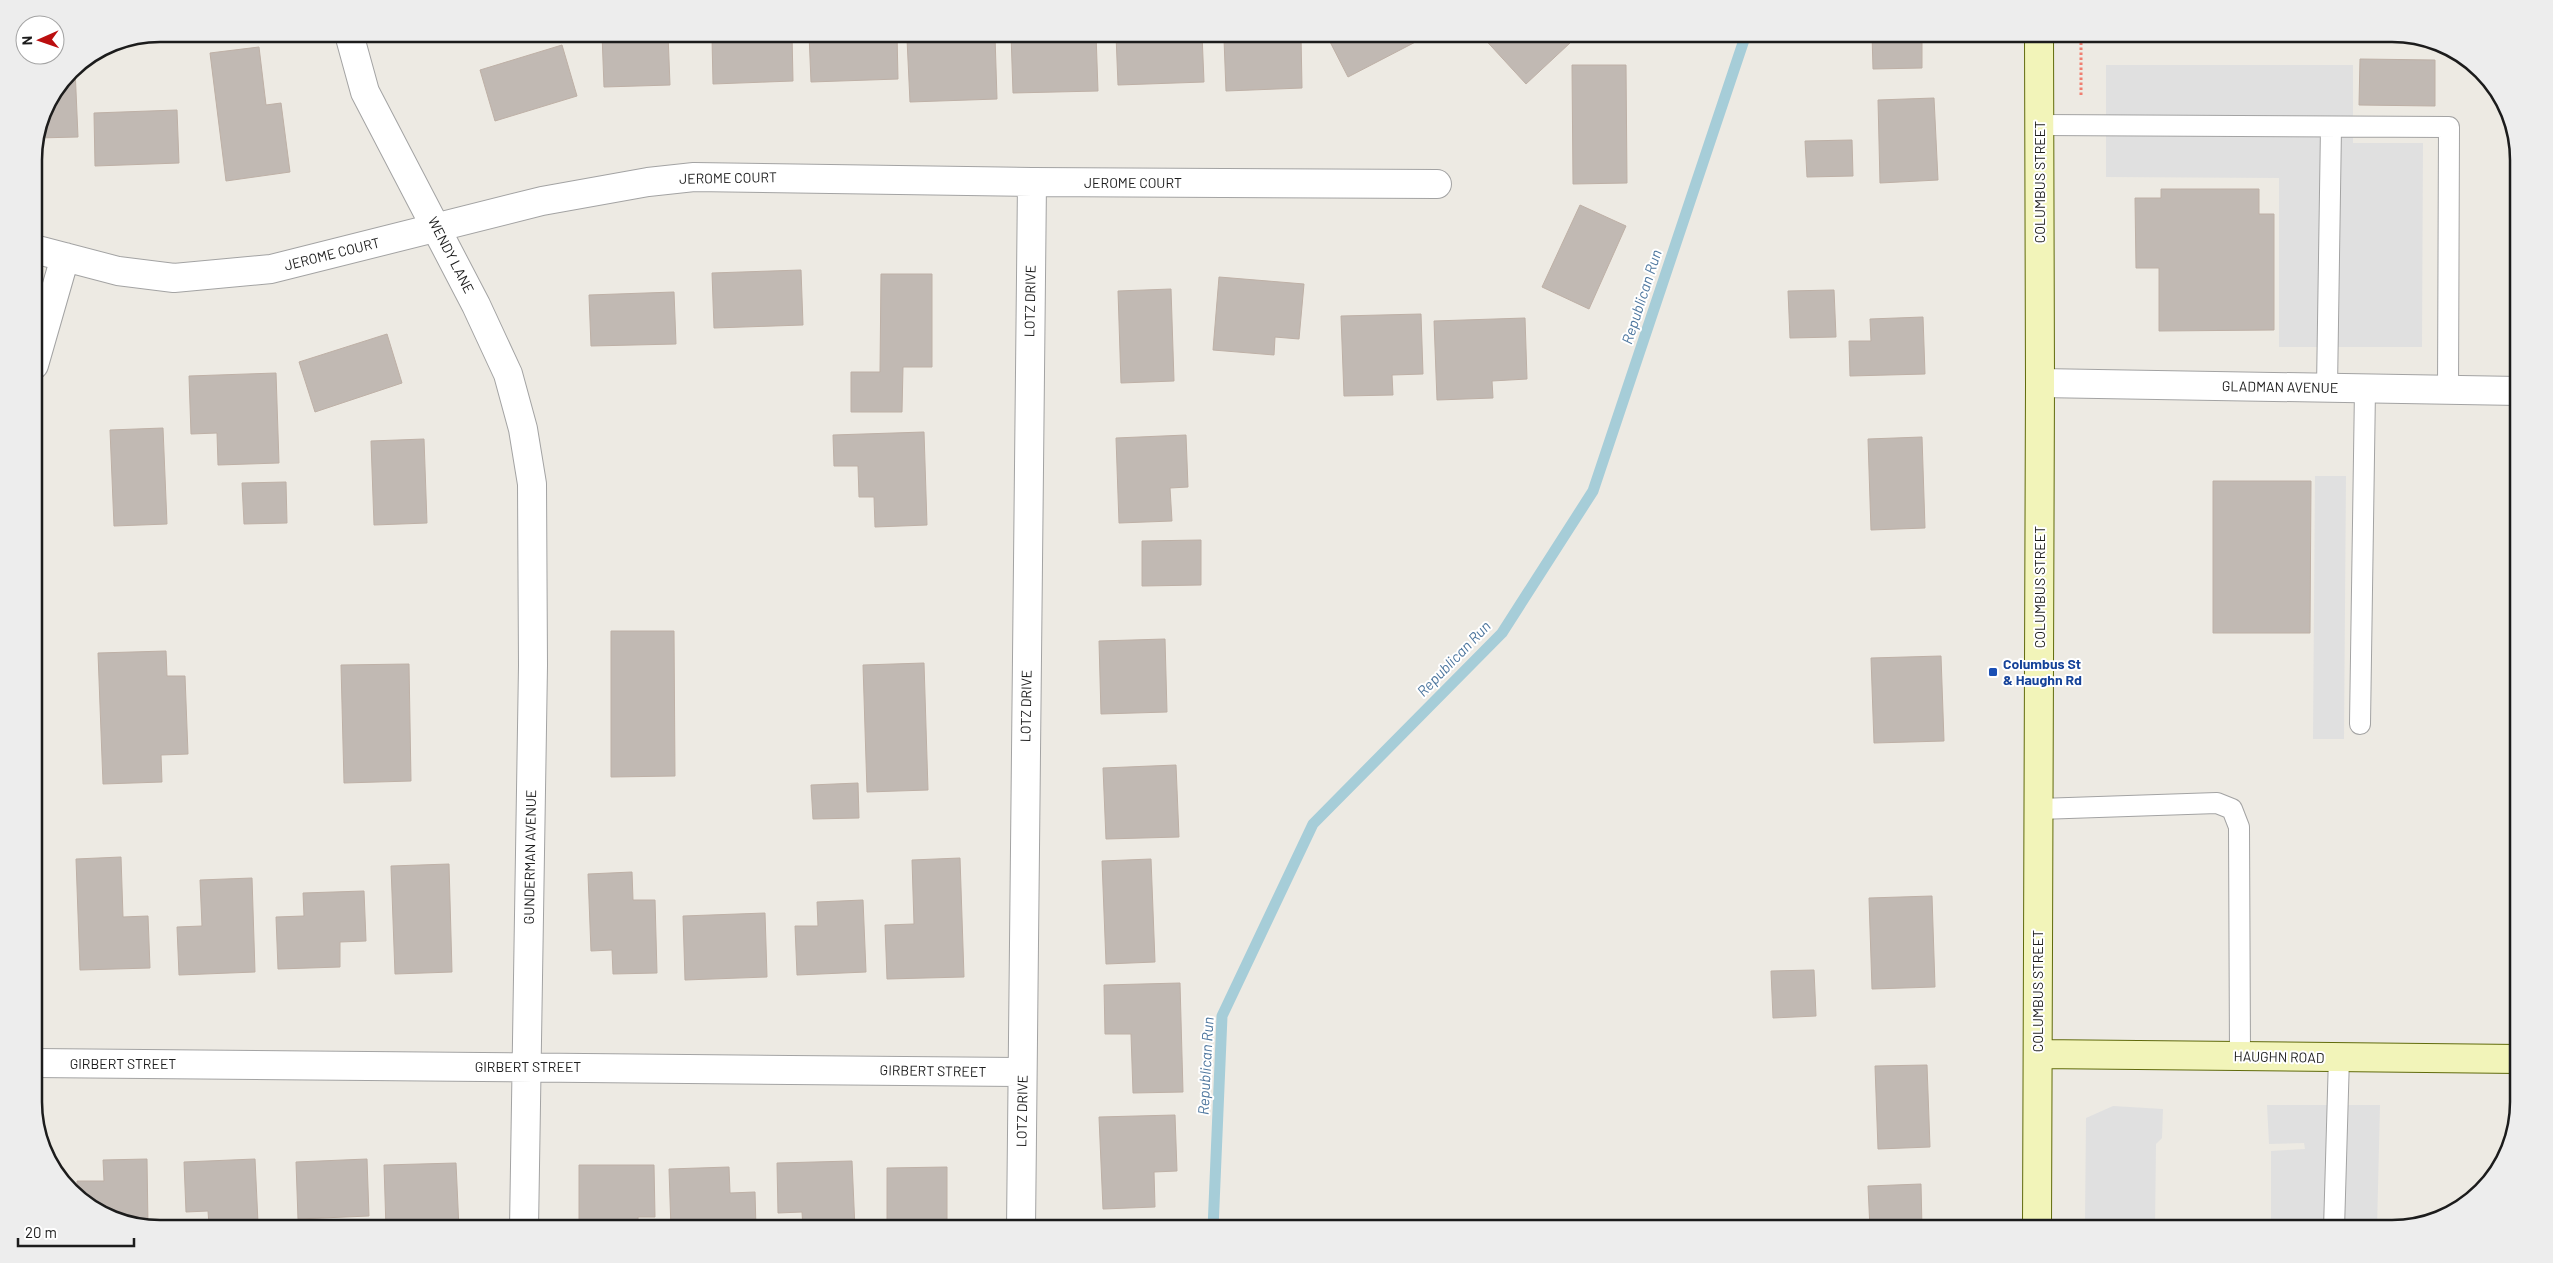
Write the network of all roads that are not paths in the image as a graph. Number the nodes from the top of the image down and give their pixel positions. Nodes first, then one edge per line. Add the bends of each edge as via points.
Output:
1 (351, 42) edge
2 (2039, 42) edge
3 (2040, 125) junction
4 (2331, 126) junction
5 (1032, 182) junction
6 (1437, 184) dead end
7 (437, 228) junction
8 (43, 251) edge
9 (65, 257) junction
10 (43, 334) edge
11 (2040, 384) junction
12 (2327, 388) junction
13 (2365, 388) junction
14 (2448, 390) junction
15 (2510, 391) edge
16 (532, 484) joint
17 (2360, 724) dead end
18 (2039, 809) junction
19 (2038, 1054) junction
20 (2240, 1056) junction
21 (2339, 1057) junction
22 (2510, 1059) edge
23 (43, 1063) edge
24 (525, 1067) junction
25 (1022, 1072) junction
26 (524, 1220) edge
27 (1021, 1220) edge
28 (2037, 1220) edge
29 (2334, 1220) edge

1 - 7 street, WENDY LANE via 365,92
2 - 3 main road, COLUMBUS STREET
3 - 4 lane
3 - 11 main road, COLUMBUS STREET
4 - 12 lane
4 - 14 lane via 2449,127
5 - 6 street, JEROME COURT
5 - 7 street, JEROME COURT via 694,177 592,191
5 - 25 street, LOTZ DRIVE
7 - 9 street, JEROME COURT via 272,269 174,278 118,272
7 - 16 street, WENDY LANE via 508,374 523,430
8 - 9 street, JEROME COURT
9 - 10 street
11 - 12 street, GLADMAN AVENUE
11 - 18 main road, COLUMBUS STREET
12 - 13 street, GLADMAN AVENUE
13 - 14 street, GLADMAN AVENUE
13 - 17 lane
14 - 15 street, GLADMAN AVENUE
16 - 24 street, GUNDERMAN AVENUE via 533,665
18 - 19 main road, COLUMBUS STREET
18 - 20 lane via 2217,803 2232,809 2239,827
19 - 20 main road, HAUGHN ROAD
19 - 28 main road, COLUMBUS STREET
20 - 21 main road, HAUGHN ROAD
21 - 22 main road, HAUGHN ROAD
21 - 29 lane
23 - 24 street, GIRBERT STREET
24 - 25 street, GIRBERT STREET
24 - 26 street, GUNDERMAN AVENUE
25 - 27 street, LOTZ DRIVE

